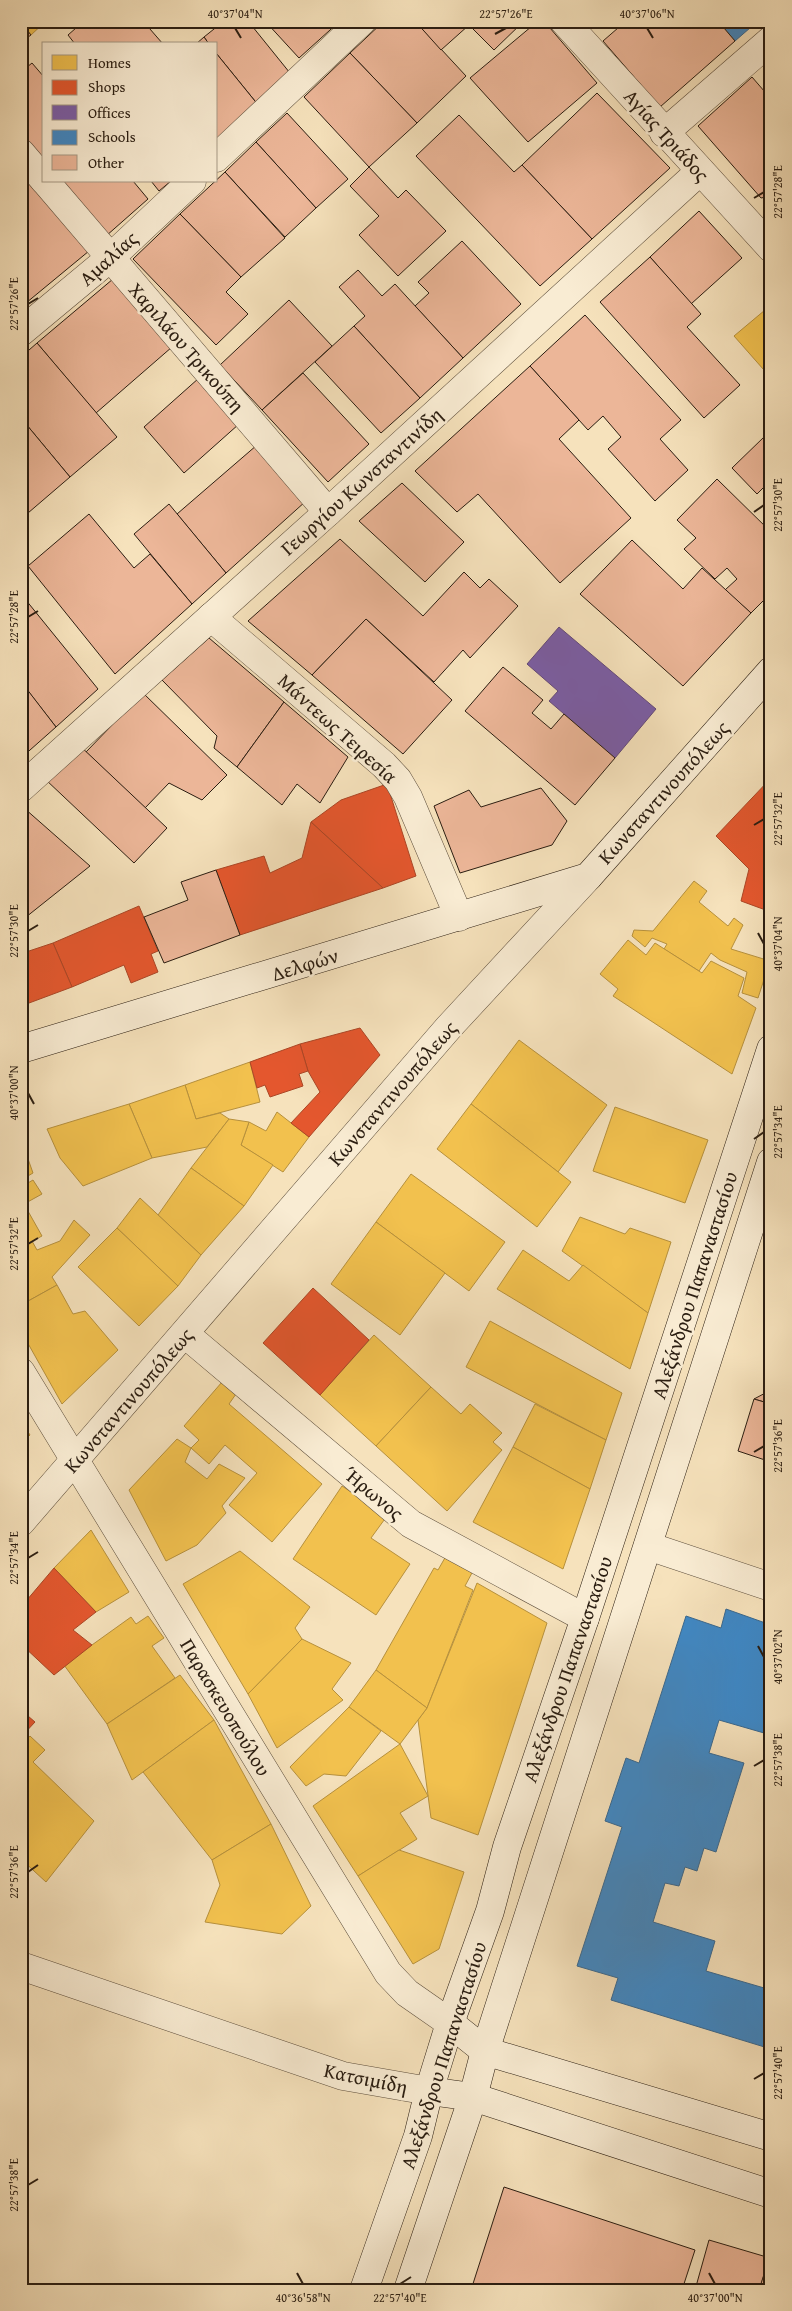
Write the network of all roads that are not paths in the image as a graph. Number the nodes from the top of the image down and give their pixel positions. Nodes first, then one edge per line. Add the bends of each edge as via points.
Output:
1 (362, 21) edge
2 (564, 21) edge
3 (771, 40) edge
4 (664, 133) junction
5 (21, 153) edge
6 (218, 156) edge
7 (700, 172) junction
8 (42, 178) edge
9 (46, 182) edge
10 (191, 182) edge
11 (771, 248) edge
12 (110, 258) junction
13 (21, 332) edge
14 (328, 512) junction
15 (211, 616) junction
16 (771, 671) edge
17 (21, 788) edge
18 (588, 877) junction
19 (459, 917) junction
20 (21, 1049) edge
21 (771, 1049) edge
22 (771, 1162) edge
23 (185, 1334) junction
24 (21, 1372) edge
25 (76, 1461) junction
26 (21, 1522) edge
27 (648, 1546) junction
28 (771, 1587) edge
29 (585, 1618) junction
30 (21, 1966) edge
31 (450, 2023) junction
32 (485, 2051) junction
33 (429, 2091) junction
34 (473, 2098) junction
35 (771, 2137) edge
36 (771, 2194) edge
37 (364, 2290) edge
38 (408, 2290) edge

1 - 6 street
2 - 4 street, Αγίας Τριάδος
3 - 4 street
4 - 7 street, Αγίας Τριάδος
5 - 8 street, Χαριλάου Τρικούπη
7 - 11 street, Αγίας Τριάδος
7 - 14 street, Γεωργίου Κωνσταντινίδη
9 - 12 street, Χαριλάου Τρικούπη
10 - 12 street, Αμαλίας
12 - 13 street, Αμαλίας
12 - 14 street, Χαριλάου Τρικούπη
14 - 15 street, Γεωργίου Κωνσταντινίδη
15 - 17 street, Γεωργίου Κωνσταντινίδη
15 - 19 street, Μάντεως Τειρεσία via 398,780
16 - 18 street, Κωνσταντινουπόλεως
18 - 19 street, Δελφών
18 - 23 street, Κωνσταντινουπόλεως via 449,1027
19 - 20 street, Δελφών
21 - 29 street, Αλεξάνδρου Παπαναστασίου
22 - 27 street, Αλεξάνδρου Παπαναστασίου
23 - 25 street, Κωνσταντινουπόλεως
23 - 29 street, Ήρωνος via 411,1524
24 - 25 street, Παρασκευοπούλου
25 - 26 street, Κωνσταντινουπόλεως
25 - 31 street, Παρασκευοπούλου via 388,1972 407,1993
27 - 28 street
27 - 32 street, Αλεξάνδρου Παπαναστασίου
29 - 31 street, Αλεξάνδρου Παπαναστασίου via 507,1847 490,1911
30 - 33 street, Κατσιμίδη via 343,2076
31 - 32 street
31 - 33 street, Αλεξάνδρου Παπαναστασίου
32 - 34 street, Αλεξάνδρου Παπαναστασίου
32 - 35 street
33 - 34 street, Κατσιμίδη
33 - 37 street, Αλεξάνδρου Παπαναστασίου via 418,2136
34 - 36 street, Κατσιμίδη
34 - 38 street, Αλεξάνδρου Παπαναστασίου

